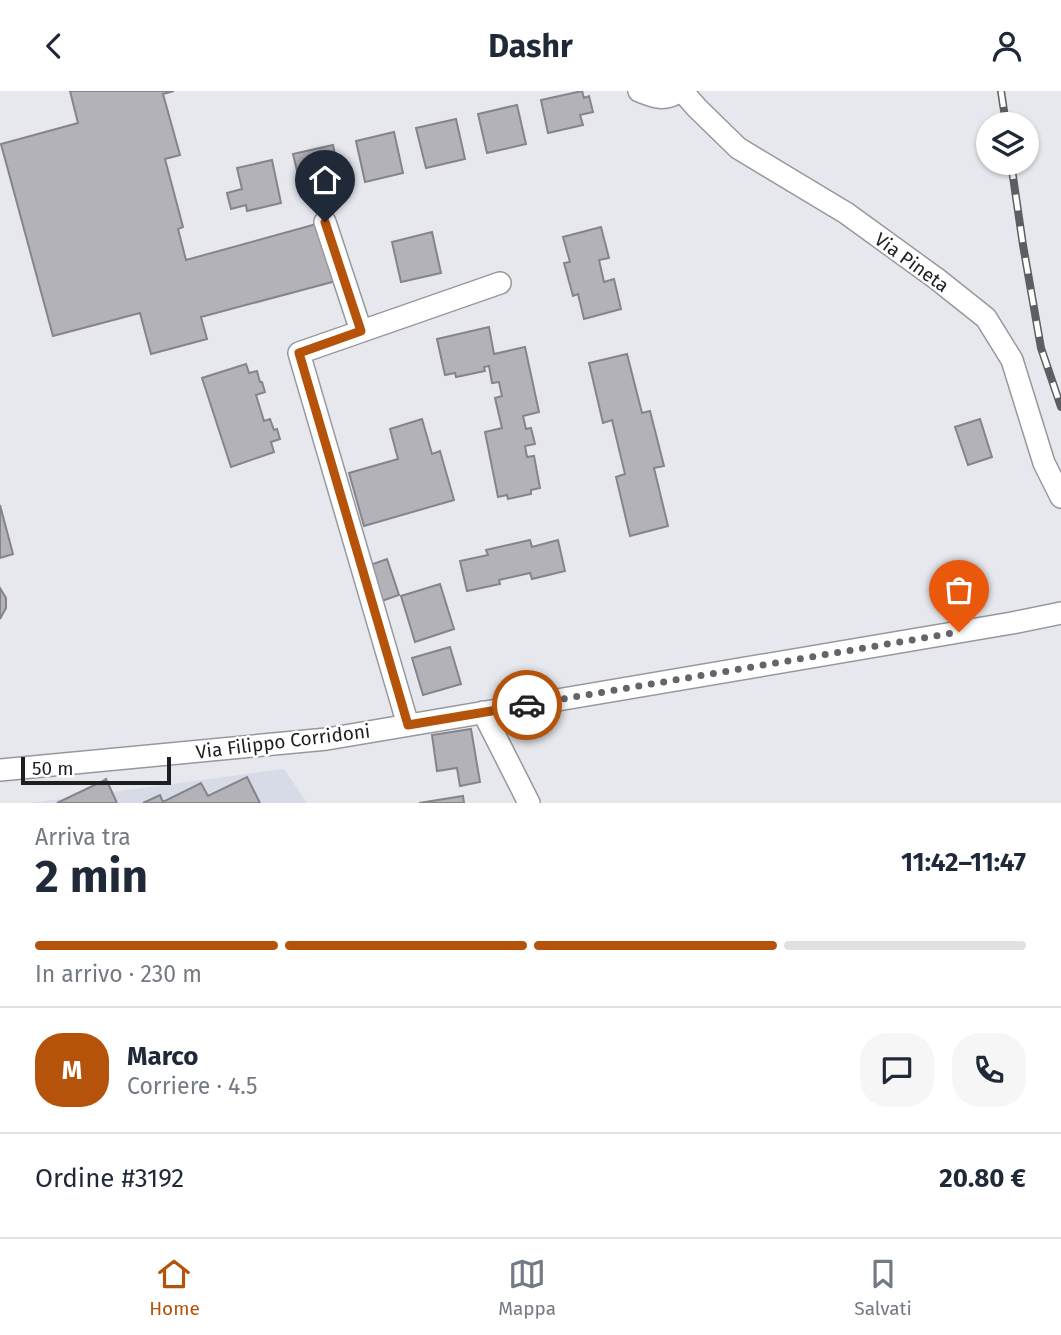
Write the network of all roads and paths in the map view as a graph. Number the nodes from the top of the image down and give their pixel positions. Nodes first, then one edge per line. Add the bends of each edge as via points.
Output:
1 (639, 91) edge
2 (681, 91) edge
3 (325, 222) dead end
4 (500, 283) dead end
5 (361, 331) junction
6 (1061, 497) edge
7 (1061, 613) edge
8 (483, 712) junction
9 (408, 725) junction
10 (0, 770) edge
11 (529, 803) edge

1 - 2 street, Via Pineta via 657,98 671,98
2 - 6 street, Via Pineta via 738,148 845,213 986,318 1012,360 1044,463
3 - 5 street
4 - 5 street
5 - 9 street via 299,353
7 - 8 street, Via Filippo Corridoni
8 - 9 street, Via Filippo Corridoni
8 - 11 street
9 - 10 street, Via Filippo Corridoni via 327,739

